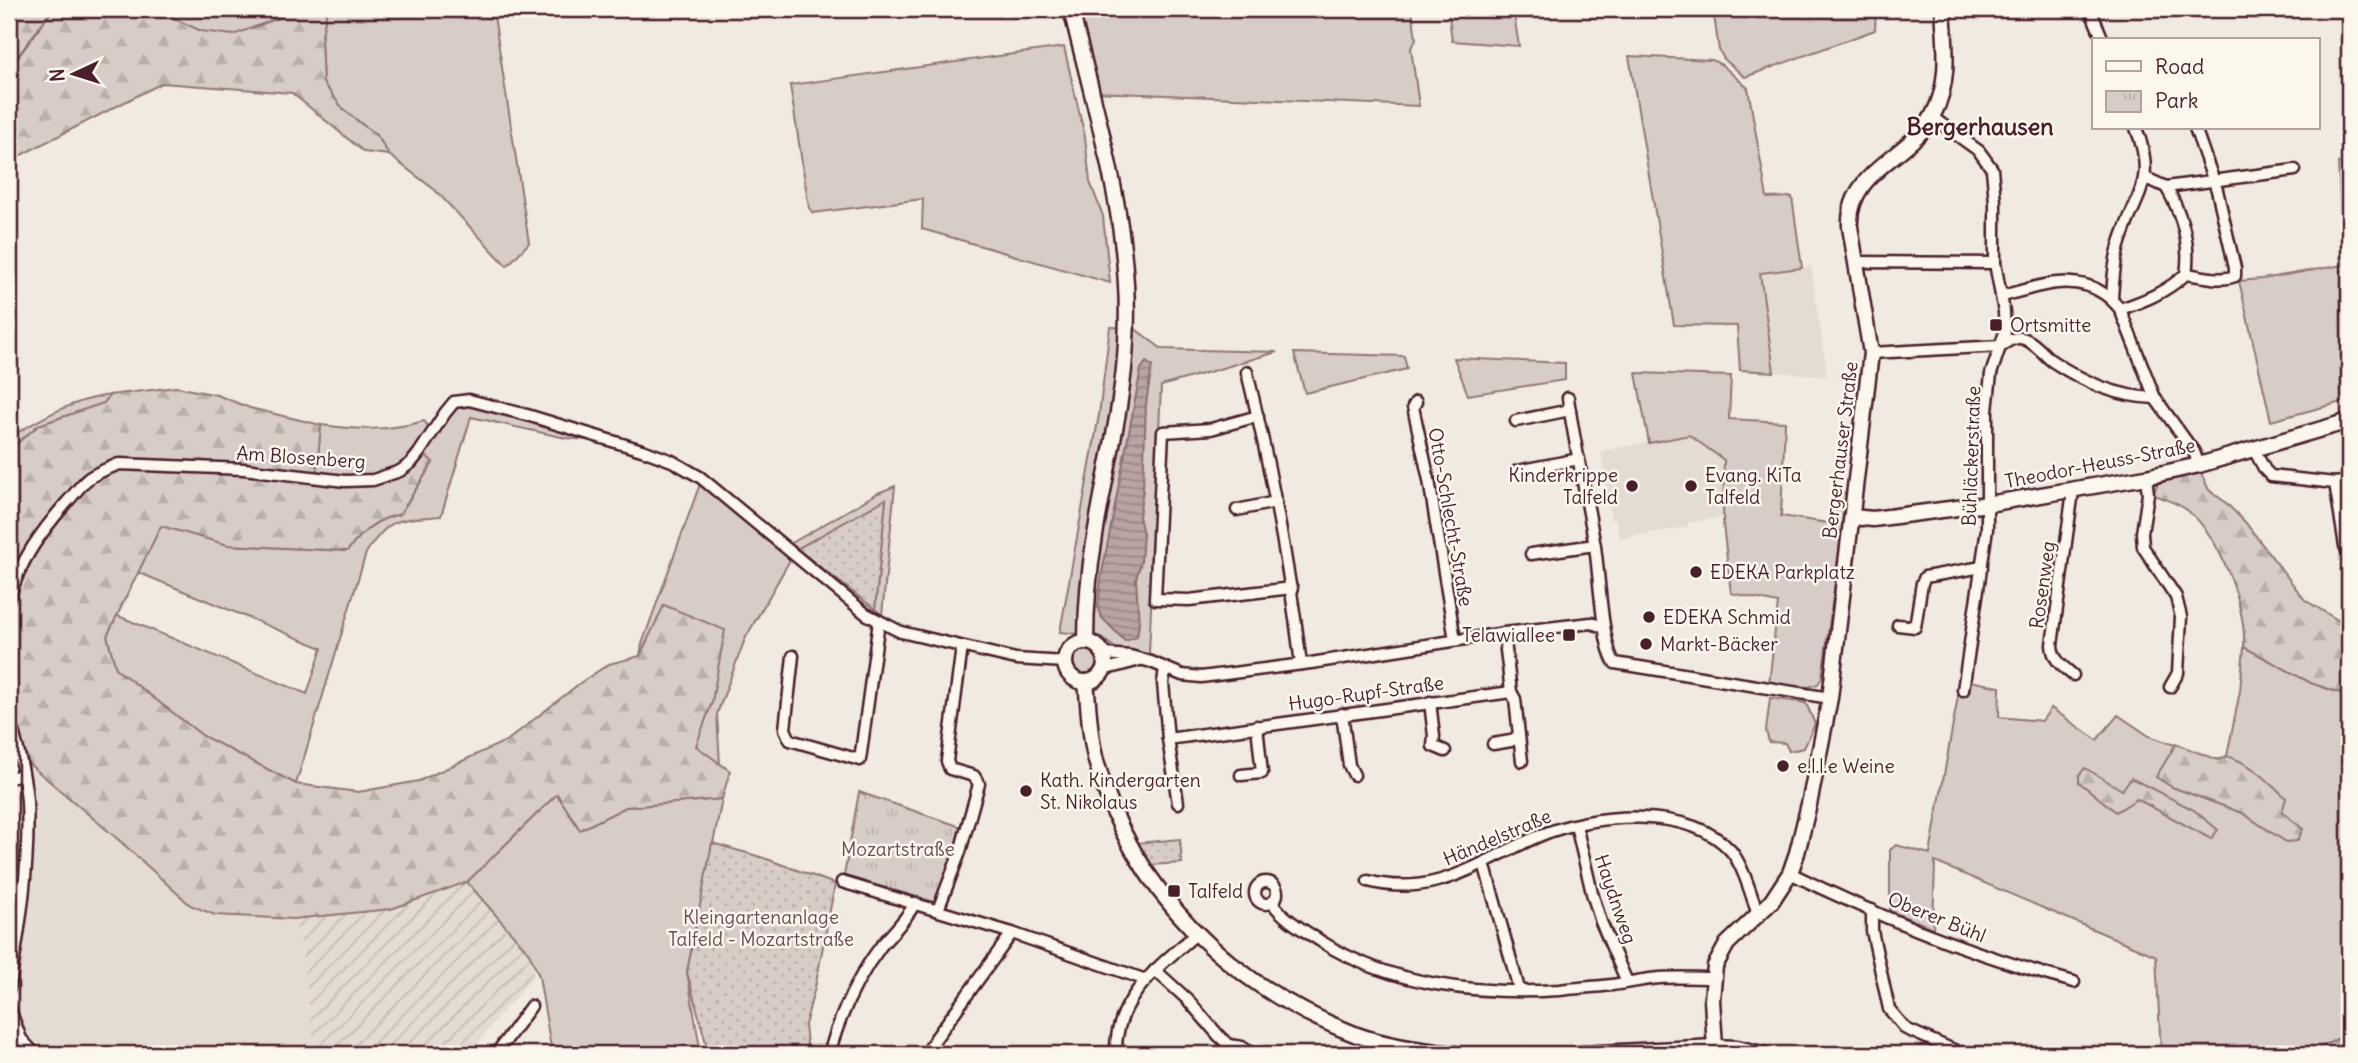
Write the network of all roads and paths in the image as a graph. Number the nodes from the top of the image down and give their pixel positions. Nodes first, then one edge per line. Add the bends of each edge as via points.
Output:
1 (1071, 9) edge
2 (1943, 9) edge
3 (2090, 9) edge
4 (2102, 38) edge
5 (1932, 117) junction
6 (2137, 130) edge
7 (2197, 130) edge
8 (2295, 170) dead end
9 (2146, 178) junction
10 (2214, 182) junction
11 (2166, 187) junction
12 (1856, 262) junction
13 (1995, 263) junction
14 (2186, 274) junction
15 (2003, 296) junction
16 (2112, 299) junction
17 (2120, 309) junction
18 (2001, 346) junction
19 (1871, 353) junction
20 (1247, 372) dead end
21 (1568, 398) dead end
22 (2155, 398) junction
23 (1416, 402) dead end
24 (1570, 411) junction
25 (1258, 416) junction
26 (1516, 421) dead end
27 (2349, 421) edge
28 (2253, 448) junction
29 (1579, 459) junction
30 (2199, 465) junction
31 (1517, 471) dead end
32 (2146, 477) junction
33 (2349, 481) edge
34 (2335, 483) junction
35 (2073, 491) junction
36 (1276, 502) junction
37 (1988, 504) junction
38 (1237, 510) dead end
39 (1852, 516) junction
40 (1595, 545) junction
41 (1531, 554) dead end
42 (2349, 554) edge
43 (1982, 567) junction
44 (1292, 588) junction
45 (9, 599) edge
46 (878, 621) junction
47 (1898, 625) dead end
48 (1604, 627) junction
49 (1504, 633) junction
50 (1455, 640) junction
51 (1086, 641) junction
52 (962, 647) junction
53 (1104, 654) junction
54 (793, 656) dead end
55 (1141, 660) junction
56 (1065, 662) junction
57 (1301, 664) junction
58 (1165, 668) junction
59 (1103, 670) junction
60 (2073, 675) dead end
61 (1086, 682) junction
62 (2171, 687) dead end
63 (1963, 690) dead end
64 (1511, 692) junction
65 (1830, 698) junction
66 (1430, 702) junction
67 (1342, 715) junction
68 (9, 717) edge
69 (1257, 726) junction
70 (1519, 735) junction
71 (1168, 739) junction
72 (1493, 744) dead end
73 (1445, 751) dead end
74 (1522, 761) dead end
75 (23, 775) junction
76 (1241, 775) dead end
77 (1354, 775) dead end
78 (9, 778) edge
79 (1178, 803) dead end
80 (1576, 825) junction
81 (1484, 863) junction
82 (1790, 873) junction
83 (1368, 881) dead end
84 (842, 882) dead end
85 (1272, 902) dead end
86 (915, 904) junction
87 (1872, 909) junction
88 (938, 910) junction
89 (1758, 915) junction
90 (1012, 933) junction
91 (1196, 934) junction
92 (1155, 970) junction
93 (1713, 978) junction
94 (1146, 980) junction
95 (1627, 982) junction
96 (2074, 982) dead end
97 (9, 989) edge
98 (1519, 989) junction
99 (531, 1006) dead end
100 (9, 1007) edge
101 (1715, 1047) junction
102 (35, 1054) edge
103 (496, 1054) edge
104 (829, 1054) edge
105 (927, 1054) edge
106 (1116, 1054) edge
107 (1253, 1054) edge
108 (1455, 1054) edge
109 (1580, 1054) edge
110 (1762, 1054) edge
111 (1963, 1054) edge

1 - 51 street via 1114,193 1127,296 1122,383 1093,547
2 - 5 street via 1945,74
3 - 4 street
5 - 12 street, Bergerhauser Straße via 1853,198 1849,215
5 - 13 street, Bühläckerstraße via 1979,151 1992,169
6 - 9 street
7 - 10 street
8 - 10 street
9 - 11 street
9 - 16 street via 2119,244
10 - 11 street
10 - 14 street via 2235,276
11 - 14 street via 2185,229
12 - 13 street
12 - 19 street, Bergerhauser Straße
13 - 15 street, Bühläckerstraße
14 - 17 street via 2159,295
15 - 16 street via 2071,282 2091,286
15 - 18 street, Bühläckerstraße
16 - 17 street
17 - 22 street
18 - 19 street
18 - 22 street via 2021,338 2089,382
18 - 37 street, Bühläckerstraße via 1991,374 1987,411
19 - 39 street, Bergerhauser Straße
20 - 25 street
21 - 24 street
22 - 30 street
23 - 50 street, Otto-Schlecht-Straße via 1413,407
24 - 26 street
24 - 29 street
25 - 36 street
25 - 44 street via 1212,429 1163,432 1155,599 1189,600
27 - 28 street, Theodor-Heuss-Straße
28 - 30 street, Theodor-Heuss-Straße
28 - 34 street via 2271,476
29 - 31 street
29 - 40 street
30 - 32 street, Theodor-Heuss-Straße
32 - 35 street, Theodor-Heuss-Straße
32 - 62 street via 2143,547 2176,597 2182,617 2178,673
33 - 34 street
34 - 42 street
35 - 37 street, Theodor-Heuss-Straße
35 - 60 street, Rosenweg via 2052,645 2057,662
36 - 38 street
36 - 44 street
37 - 39 street, Theodor-Heuss-Straße via 1873,519
37 - 43 street, Bühläckerstraße
39 - 65 street, Bergerhauser Straße
40 - 41 street
40 - 48 street
43 - 47 street via 1925,577 1915,627
43 - 63 street, Bühläckerstraße
44 - 57 street
45 - 46 street, Am Blosenberg via 29,549 45,527 88,479 106,469 119,464 244,469 373,480 411,463 454,402 469,401 672,461 700,478
46 - 52 street, Am Blosenberg via 901,632
46 - 54 street via 860,760 788,737
48 - 49 street via 1591,623
48 - 65 street via 1615,663
49 - 50 street
49 - 64 street
50 - 57 street
51 - 53 street
51 - 56 street via 1072,646
52 - 56 street, Am Blosenberg via 1016,659
52 - 88 street via 947,766 974,776 979,784
53 - 55 street
53 - 59 street
55 - 58 street
55 - 59 street
56 - 61 street via 1073,678
57 - 58 street via 1201,677
58 - 71 street
59 - 61 street
61 - 91 street via 1093,748 1118,822 1142,865
64 - 66 street, Hugo-Rupf-Straße
64 - 70 street
65 - 82 street, Bergerhauser Straße
66 - 67 street, Hugo-Rupf-Straße
66 - 73 street via 1433,746
67 - 69 street, Hugo-Rupf-Straße
67 - 77 street
68 - 75 street
69 - 71 street, Hugo-Rupf-Straße
69 - 76 street via 1262,772
70 - 72 street
70 - 74 street
71 - 79 street
75 - 78 street
75 - 97 street via 26,858
80 - 81 street, Händelstraße
80 - 89 street, Händelstraße via 1655,819 1710,834 1732,852
80 - 95 street, Haydnweg via 1601,922
81 - 83 street, Händelstraße via 1470,872 1429,883 1390,886
81 - 98 street
82 - 87 street, Oberer Bühl
82 - 89 street, Bergerhauser Straße
84 - 86 street
85 - 98 street via 1322,942 1381,970 1434,983
86 - 88 street
86 - 104 street via 858,980
87 - 96 street, Oberer Bühl via 1969,950
87 - 111 street via 1872,932 1889,1009 1906,1029
88 - 90 street
89 - 93 street, Bergerhauser Straße via 1727,944
90 - 94 street
90 - 105 street
91 - 92 street
91 - 108 street via 1238,969 1324,1020 1384,1042
92 - 94 street
92 - 107 street via 1229,1045
93 - 95 street
93 - 101 street, Bergerhauser Straße
94 - 106 street via 1125,1010
95 - 98 street
99 - 103 street
100 - 102 street via 21,1039
101 - 109 street
101 - 110 street

